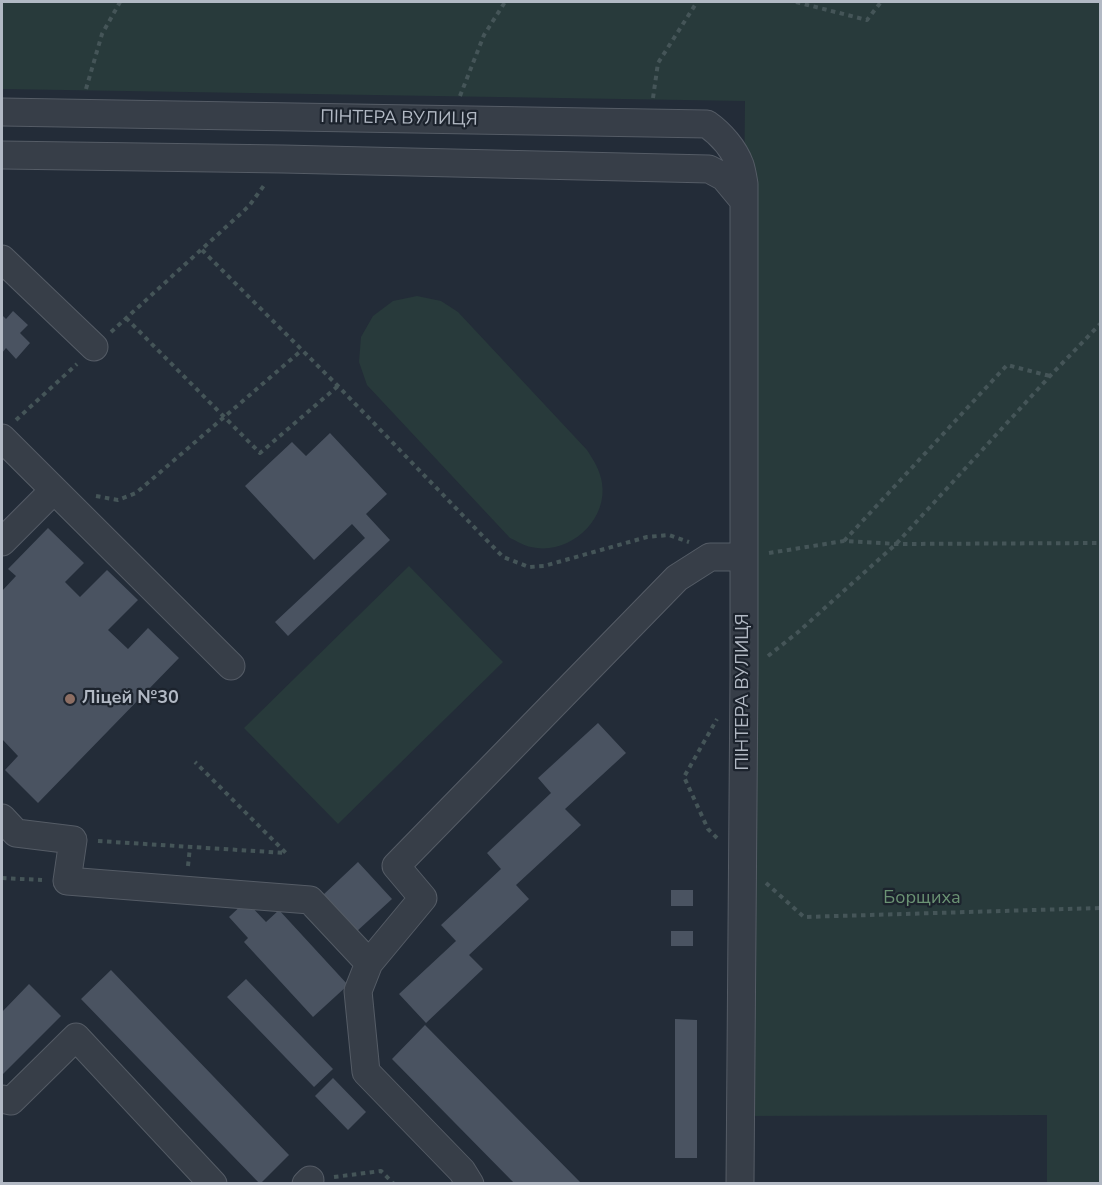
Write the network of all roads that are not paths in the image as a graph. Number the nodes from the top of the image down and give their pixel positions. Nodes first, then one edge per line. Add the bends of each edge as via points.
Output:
1 (2, 112) edge
2 (79, 113) junction
3 (2, 154) edge
4 (60, 156) junction
5 (97, 156) junction
6 (744, 201) junction
7 (2, 259) edge
8 (94, 347) road end
9 (6, 432) edge
10 (54, 490) junction
11 (2, 542) edge
12 (744, 557) junction
13 (231, 666) dead end
14 (2, 818) edge
15 (369, 963) junction
16 (2, 1099) edge
17 (213, 1184) edge
18 (470, 1184) edge
19 (740, 1184) edge

1 - 2 street, ПІНТЕРА ВУЛИЦЯ
2 - 4 street
2 - 5 street
2 - 6 street, ПІНТЕРА ВУЛИЦЯ via 708,124 720,133 740,165
3 - 4 street
4 - 5 street
5 - 6 street via 709,169 724,177
6 - 12 street, ПІНТЕРА ВУЛИЦЯ
7 - 8 street
9 - 10 street
10 - 11 street
10 - 13 street
12 - 15 street via 710,557 677,578 396,866 423,898
12 - 19 street, ПІНТЕРА ВУЛИЦЯ
14 - 15 street via 16,833 73,840 67,881 310,900
15 - 18 street via 358,991 366,1072
16 - 17 street via 11,1101 76,1037

